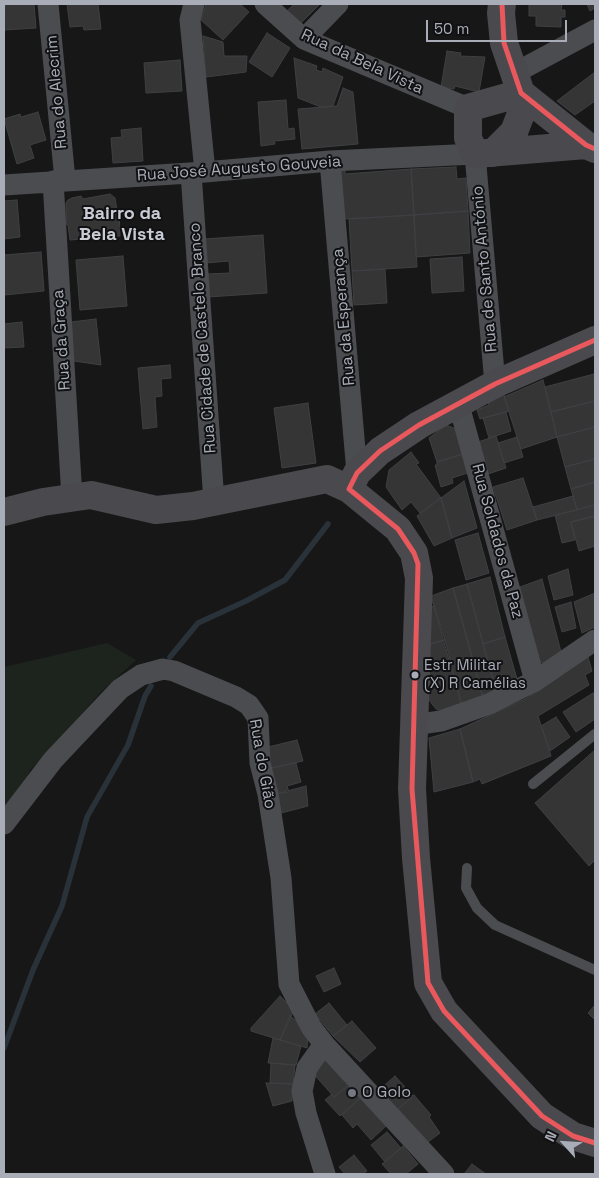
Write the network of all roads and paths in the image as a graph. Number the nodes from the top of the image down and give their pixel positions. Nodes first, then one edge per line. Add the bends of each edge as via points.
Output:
1 (48, 4) edge
2 (194, 4) edge
3 (265, 4) edge
4 (338, 4) edge
5 (502, 4) edge
6 (595, 30) edge
7 (304, 39) junction
8 (517, 83) junction
9 (468, 108) junction
10 (590, 147) edge
11 (484, 153) junction
12 (330, 161) junction
13 (198, 173) junction
14 (59, 181) junction
15 (4, 185) edge
16 (595, 340) edge
17 (494, 384) junction
18 (458, 402) junction
19 (353, 481) junction
20 (72, 498) junction
21 (214, 502) junction
22 (4, 512) edge
23 (595, 640) edge
24 (535, 681) junction
25 (413, 725) junction
26 (595, 734) edge
27 (533, 784) dead end
28 (4, 824) edge
29 (467, 868) dead end
30 (595, 970) edge
31 (324, 1044) junction
32 (595, 1143) edge
33 (325, 1174) edge
34 (444, 1174) edge

1 - 14 street, Rua do Alecrim
2 - 13 street, Rua Cidade de Castelo Branco via 190,20
3 - 7 street, Rua da Bela Vista
4 - 7 street
5 - 8 street via 504,43
6 - 8 street
7 - 9 street, Rua da Bela Vista
8 - 9 street
8 - 10 street
8 - 11 street via 522,111 514,132
9 - 11 street via 468,138
10 - 11 street
11 - 12 street, Rua José Augusto Gouveia
11 - 17 street, Rua de Santo António
12 - 13 street, Rua José Augusto Gouveia
12 - 19 street, Rua da Esperança
13 - 14 street, Rua José Augusto Gouveia
13 - 21 street, Rua Cidade de Castelo Branco
14 - 15 street, Rua José Augusto Gouveia
14 - 20 street, Rua da Graça
16 - 17 street
17 - 18 street
18 - 19 street via 380,451
18 - 24 street, Rua Soldados da Paz
19 - 21 street via 327,479
19 - 25 street via 398,529 418,564
20 - 21 street via 91,495 156,510
20 - 22 street
23 - 24 street
24 - 25 street via 489,704 441,721
25 - 32 street via 416,858 428,983 444,1011 542,1116 573,1136
26 - 27 lane
28 - 31 street, Rua do Gião via 53,760 120,689 141,675 163,669 174,671 249,705 258,718 260,763 281,878 289,984 311,1027
29 - 30 lane via 466,888 477,908 495,925
31 - 33 street via 307,1068 302,1091
31 - 34 street, Rua do Gião

